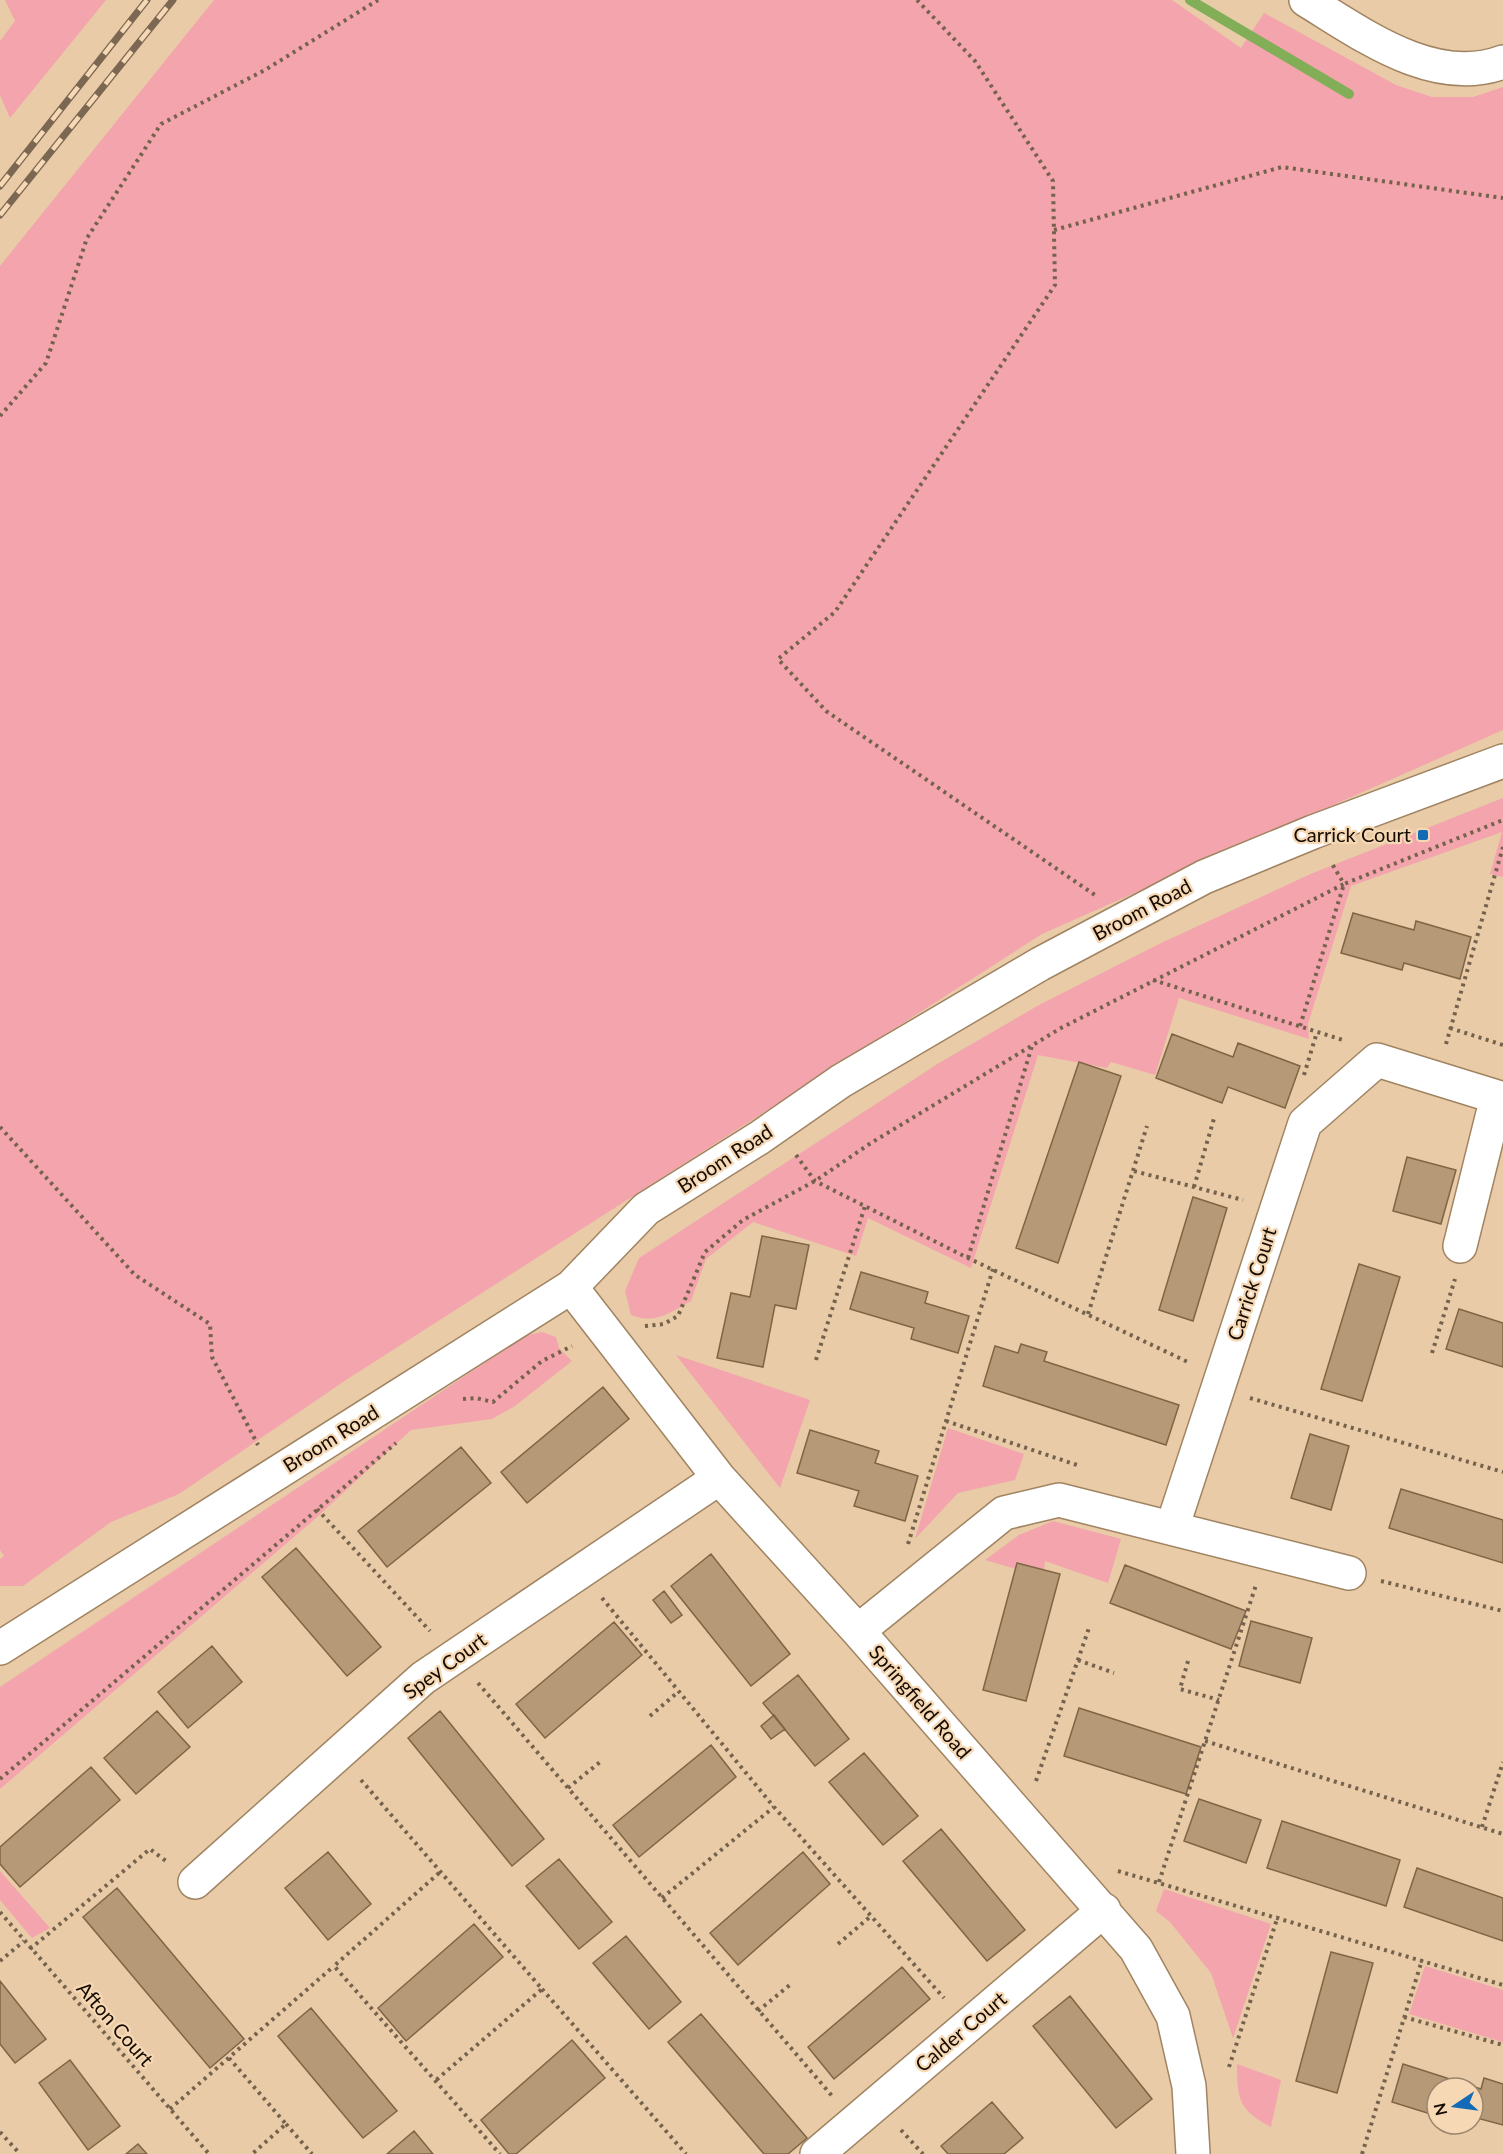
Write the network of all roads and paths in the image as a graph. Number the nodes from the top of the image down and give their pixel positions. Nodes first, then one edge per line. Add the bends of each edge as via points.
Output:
1 (378, 0) edge
2 (917, 0) edge
3 (1306, 0) edge
4 (1503, 62) edge
5 (1503, 198) edge
6 (1054, 230) junction
7 (0, 416) edge
8 (1503, 761) edge
9 (1503, 820) edge
10 (1313, 832) junction
11 (1503, 847) edge
12 (1344, 884) junction
13 (1128, 917) junction
14 (1152, 980) junction
15 (1300, 1026) junction
16 (1450, 1028) junction
17 (1317, 1032) junction
18 (1348, 1041) dead end
19 (1032, 1045) junction
20 (1503, 1045) edge
21 (1436, 1080) junction
22 (1301, 1084) dead end
23 (1215, 1115) dead end
24 (1147, 1126) dead end
25 (0, 1127) edge
26 (796, 1155) dead end
27 (1134, 1171) junction
28 (815, 1181) junction
29 (1194, 1187) junction
30 (865, 1206) junction
31 (1277, 1209) junction
32 (1460, 1246) joint
33 (968, 1258) junction
34 (993, 1269) junction
35 (570, 1287) junction
36 (1088, 1314) junction
37 (608, 1335) junction
38 (1432, 1353) dead end
39 (816, 1360) dead end
40 (1218, 1389) junction
41 (458, 1400) dead end
42 (946, 1421) junction
43 (403, 1437) dead end
44 (1086, 1468) dead end
45 (1503, 1472) edge
46 (274, 1475) junction
47 (719, 1478) junction
48 (317, 1509) junction
49 (1172, 1528) junction
50 (907, 1547) dead end
51 (580, 1572) junction
52 (1349, 1573) joint
53 (1257, 1581) dead end
54 (1503, 1611) edge
55 (1089, 1628) dead end
56 (858, 1631) junction
57 (0, 1648) edge
58 (454, 1657) junction
59 (1078, 1660) junction
60 (1188, 1661) dead end
61 (1114, 1673) dead end
62 (678, 1692) junction
63 (1219, 1700) junction
64 (650, 1716) dead end
65 (1206, 1741) junction
66 (600, 1762) dead end
67 (1503, 1762) edge
68 (359, 1777) dead end
69 (0, 1779) edge
70 (568, 1788) junction
71 (774, 1807) junction
72 (1024, 1819) junction
73 (1482, 1827) junction
74 (1503, 1834) edge
75 (1118, 1871) dead end
76 (439, 1873) junction
77 (195, 1882) joint
78 (1160, 1882) junction
79 (662, 1898) junction
80 (1104, 1910) junction
81 (0, 1912) edge
82 (871, 1916) junction
83 (1278, 1916) junction
84 (24, 1941) junction
85 (838, 1944) dead end
86 (30, 1949) junction
87 (0, 1960) edge
88 (1422, 1960) junction
89 (334, 1966) junction
90 (791, 1984) dead end
91 (1503, 1985) edge
92 (542, 1989) junction
93 (758, 2010) junction
94 (1404, 2017) junction
95 (968, 2026) junction
96 (1503, 2045) edge
97 (229, 2058) junction
98 (1229, 2067) dead end
99 (435, 2080) junction
100 (170, 2109) junction
101 (855, 2122) junction
102 (285, 2124) junction
103 (0, 2132) edge
104 (1197, 2153) edge
105 (20, 2154) edge
106 (209, 2154) edge
107 (252, 2154) edge
108 (312, 2154) edge
109 (500, 2154) edge
110 (686, 2154) edge
111 (817, 2154) edge
112 (1362, 2154) edge

1 - 7 path via 265,70 160,124 87,238 46,363
2 - 6 path via 975,61 1053,181
3 - 4 street via 1392,52 1458,69
5 - 6 path via 1282,166
6 - 13 path via 1054,285 835,612 778,659 826,711
8 - 10 street, Broom Road
9 - 12 path
10 - 12 path
10 - 13 street, Broom Road via 1204,877
11 - 16 path
12 - 14 path
12 - 15 path
13 - 35 street, Broom Road via 841,1081 646,1209
14 - 15 path
14 - 19 path
15 - 17 path
16 - 20 path
16 - 21 path
17 - 18 path
17 - 22 path
19 - 28 path
19 - 33 path
21 - 31 street, Carrick Court via 1377,1060 1305,1123
21 - 32 street, Carrick Court via 1497,1097
23 - 29 path
24 - 27 path
25 - 46 path via 135,1275 210,1324 212,1357
26 - 28 path
27 - 29 path
27 - 36 path
28 - 30 path
28 - 37 path via 743,1220 705,1252 678,1316 664,1324
29 - 31 path
30 - 33 path
30 - 39 path
31 - 40 street, Carrick Court
32 - 38 path via 1459,1265
33 - 34 path
34 - 36 path
34 - 42 path
35 - 37 street, Springfield Road
35 - 46 street, Broom Road
36 - 40 path via 1206,1370
37 - 41 path via 542,1361 493,1402 476,1398
37 - 47 street, Springfield Road
40 - 45 path
40 - 49 street, Carrick Court
42 - 44 path
42 - 50 path
43 - 48 path
46 - 57 street, Broom Road
47 - 51 street, Spey Court
47 - 56 street, Springfield Road
48 - 58 path
48 - 69 path
49 - 52 street
49 - 56 street via 1059,1500 1004,1513
51 - 58 street, Spey Court
51 - 62 path
52 - 54 path
53 - 63 path
55 - 59 path
56 - 72 street, Springfield Road
58 - 70 path
58 - 77 street, Spey Court via 423,1678
59 - 61 path
59 - 72 path
60 - 63 path via 1179,1689
62 - 64 path
62 - 71 path
63 - 65 path
65 - 73 path
65 - 78 path
66 - 70 path
67 - 73 path
68 - 76 path
70 - 79 path
71 - 79 path
71 - 82 path
72 - 80 street, Springfield Road
73 - 74 path
75 - 78 path
76 - 89 path
76 - 92 path
77 - 86 path via 150,1849
78 - 83 path
79 - 93 path
80 - 95 street, Calder Court
80 - 104 street, Springfield Road via 1136,1949 1173,2016 1190,2086
81 - 84 path, Afton Court
82 - 85 path
82 - 95 path
83 - 88 path
83 - 98 path
84 - 86 path, Afton Court
84 - 87 path
86 - 100 path, Afton Court
88 - 91 path
88 - 94 path
89 - 97 path
89 - 99 path
90 - 93 path
92 - 99 path
92 - 110 path
93 - 101 path
94 - 96 path
94 - 112 path
95 - 101 street, Calder Court
97 - 100 path
97 - 102 path
99 - 109 path
100 - 106 path, Afton Court
101 - 111 street, Calder Court
102 - 107 path
102 - 108 path
103 - 105 path

